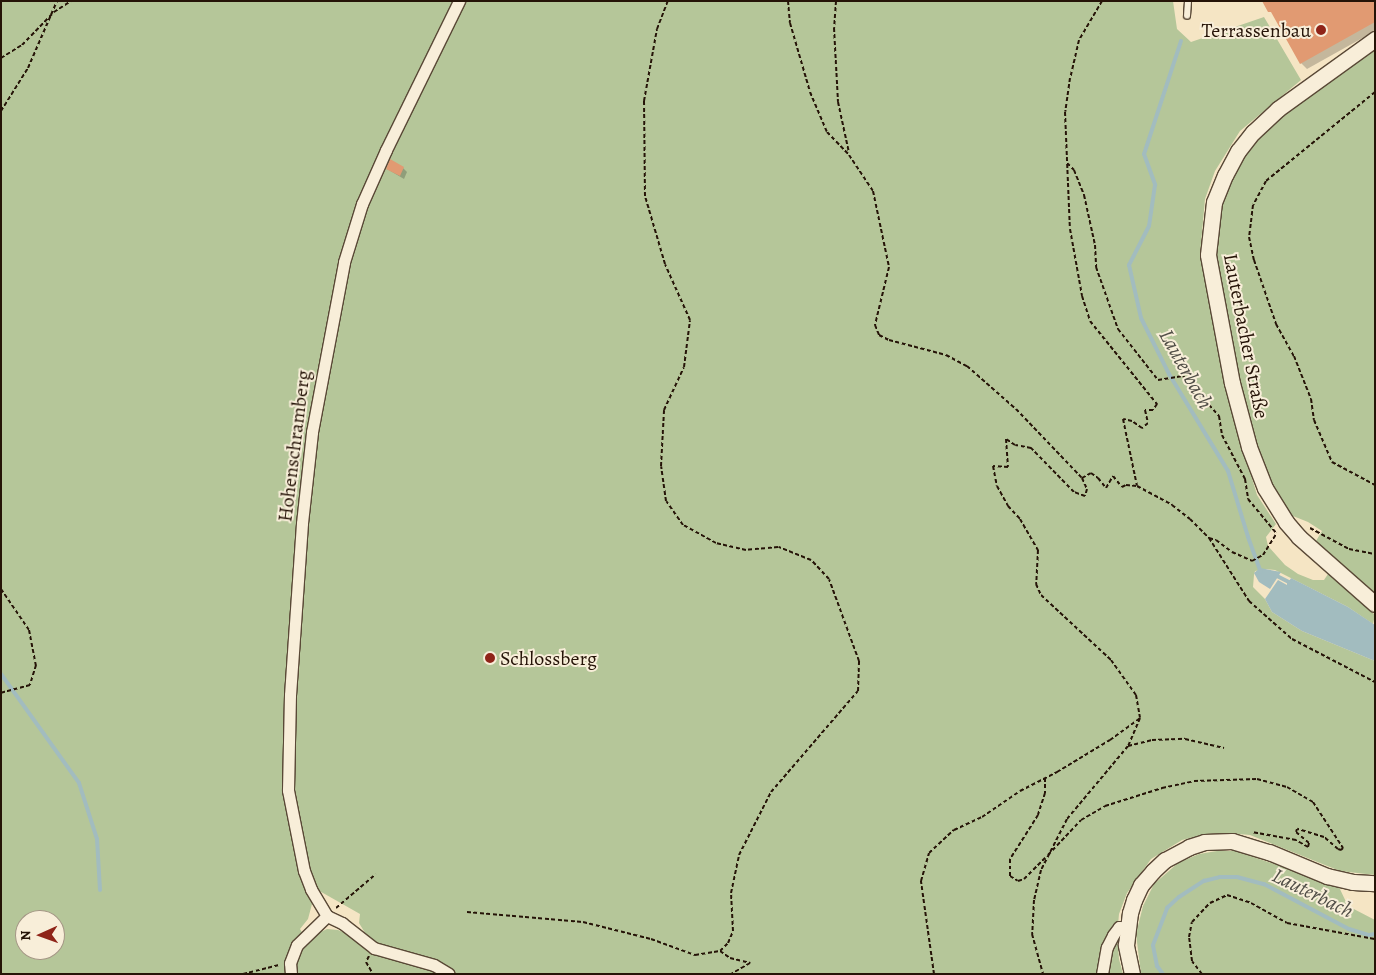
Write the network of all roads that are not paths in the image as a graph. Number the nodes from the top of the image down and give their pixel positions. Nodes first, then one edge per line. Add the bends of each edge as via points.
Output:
1 (460, 1) edge
2 (1188, 1) edge
3 (1187, 16) dead end
4 (1375, 39) edge
5 (1375, 604) edge
6 (1375, 883) edge
7 (327, 916) junction
8 (1127, 928) junction
9 (290, 968) edge
10 (449, 974) edge
11 (1102, 974) edge
12 (1132, 974) edge

1 - 7 street, Hohenschramberg via 362,204 344,262 312,432 290,695 288,790 304,872
2 - 3 lane
4 - 5 main road, Lauterbacher Straße via 1278,109 1253,132 1233,159 1214,202 1208,255 1232,383 1249,447 1265,488 1286,522 1299,536
6 - 8 main road via 1327,876 1249,844 1204,842 1176,853 1141,884
7 - 9 street via 297,945
7 - 10 street via 342,923 374,948 434,964
8 - 11 street via 1120,927 1113,935 1107,947
8 - 12 main road via 1126,945

